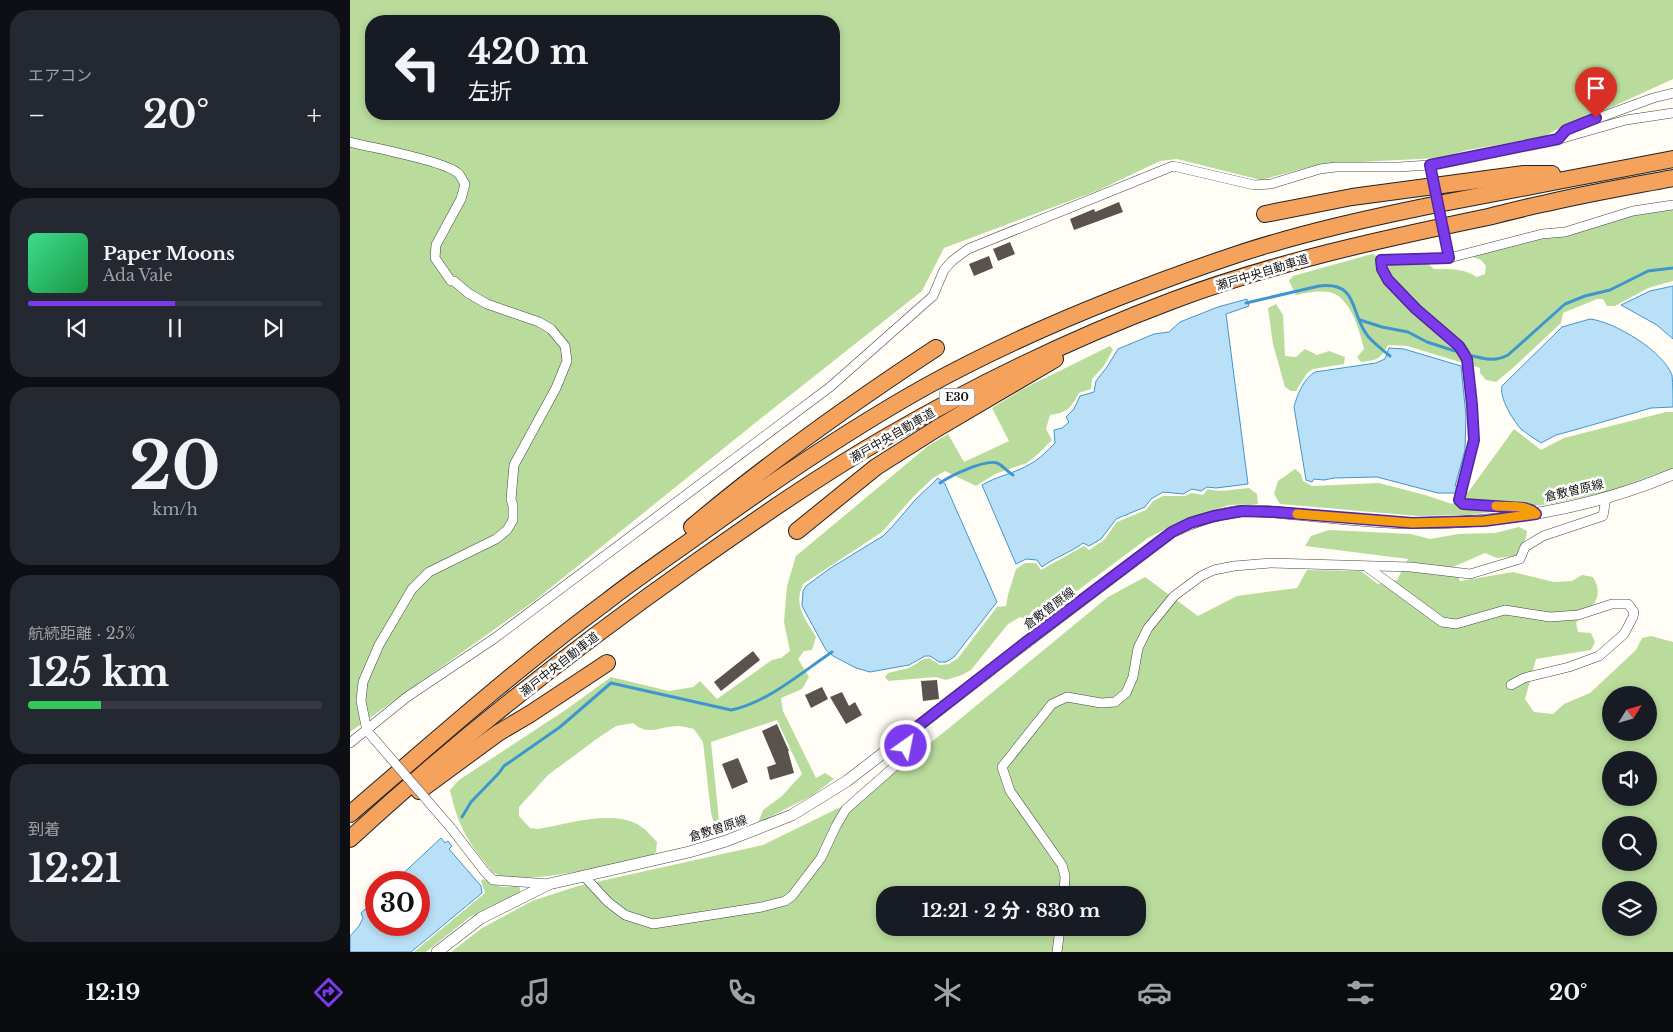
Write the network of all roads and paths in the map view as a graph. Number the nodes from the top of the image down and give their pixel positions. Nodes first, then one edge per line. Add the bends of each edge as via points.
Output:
1 (1673, 93) edge
2 (1673, 113) edge
3 (1558, 139) junction
4 (350, 142) edge
5 (1673, 159) edge
6 (1430, 165) junction
7 (1580, 176) junction
8 (1673, 178) edge
9 (1673, 204) edge
10 (1265, 214) dead end
11 (1448, 255) junction
12 (1122, 320) junction
13 (936, 348) dead end
14 (1673, 474) edge
15 (1606, 498) junction
16 (1536, 514) junction
17 (798, 531) dead end
18 (1366, 566) junction
19 (605, 602) junction
20 (607, 663) dead end
21 (1511, 685) dead end
22 (367, 731) junction
23 (908, 734) junction
24 (350, 743) edge
25 (378, 813) junction
26 (350, 814) edge
27 (350, 839) edge
28 (584, 876) junction
29 (549, 884) junction
30 (1064, 886) edge
31 (1059, 936) edge
32 (437, 952) edge
33 (1057, 952) edge

1 - 3 street via 1566,130
2 - 3 street via 1626,120
3 - 6 street
4 - 22 street via 441,165 458,174 465,184 462,199 436,245 435,258 451,281 468,293 487,304 551,329 565,346 567,361 514,465 513,520 507,530 496,539 429,572 412,589 379,645 363,682 361,701
5 - 7 highway, 瀬戸中央自動車道 / E30
6 - 11 street, bridge
6 - 22 street via 1336,167 1271,184 1254,184 1174,166 968,249 944,270 933,296 830,387 495,638 408,697
7 - 10 highway via 1524,174 1352,197
7 - 19 highway, 瀬戸中央自動車道 / E30 via 1361,220 1280,242 1166,279 1070,317 970,363 829,445
8 - 12 highway, 瀬戸中央自動車道 / E30 via 1366,242 1178,298
9 - 11 street via 1633,211 1565,232
11 - 16 street via 1381,260 1388,280 1459,346 1467,359 1474,440 1459,500 1463,504 1524,508
12 - 17 highway via 936,428 876,467
12 - 25 highway, 瀬戸中央自動車道 / E30 via 967,391 825,474 621,616 544,675
13 - 19 highway via 728,497
14 - 15 street, 倉敷曽原線
15 - 16 street, 倉敷曽原線
15 - 18 street via 1603,516 1543,536 1525,547 1520,559 1470,574
16 - 23 street, 倉敷曽原線 via 1484,521 1412,523 1242,511 1190,523 1165,538
18 - 21 street via 1442,622 1456,624 1505,610 1550,617 1578,615 1612,604 1628,604 1634,612 1624,634 1599,656 1524,678
18 - 30 street via 1271,563 1214,570 1174,596 1148,628 1138,648 1133,678 1126,693 1115,702 1067,697 1052,704 1002,767 1010,791 1062,865
19 - 26 highway, 瀬戸中央自動車道 / E30
20 - 25 highway via 498,733 410,797
22 - 24 street
22 - 29 street, bridge via 493,880
23 - 28 street, 倉敷曽原線 via 847,781 777,822 689,852
23 - 28 street via 906,746 895,766 846,809 821,858 786,900 762,907 653,924 625,915
25 - 27 highway, 瀬戸中央自動車道 / E30
28 - 29 street, 倉敷曽原線
29 - 32 street, 倉敷曽原線 via 481,918
31 - 33 street

